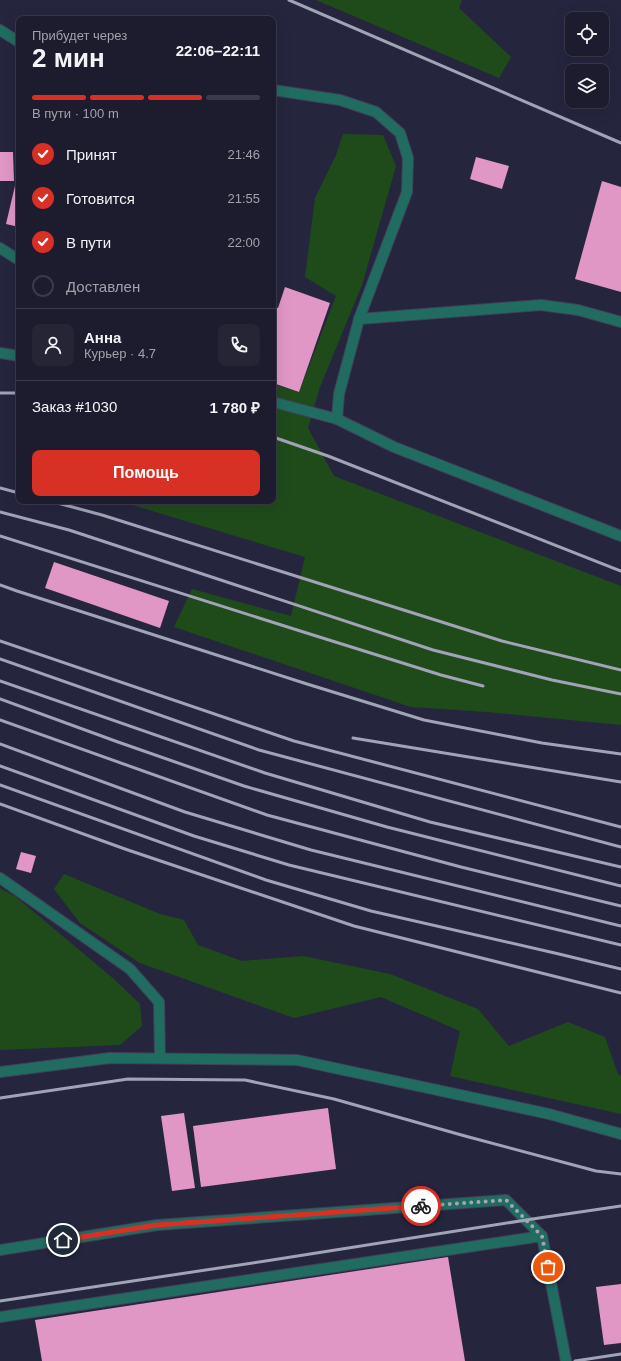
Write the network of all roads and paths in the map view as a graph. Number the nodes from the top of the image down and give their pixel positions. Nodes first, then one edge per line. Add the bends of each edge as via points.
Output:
1 (0, 30) edge
2 (16, 40) edge
3 (276, 90) edge
4 (0, 248) edge
5 (16, 258) edge
6 (359, 319) junction
7 (621, 322) edge
8 (0, 353) edge
9 (16, 356) edge
10 (276, 403) edge
11 (336, 419) junction
12 (621, 536) edge
13 (0, 878) edge
14 (160, 1058) junction
15 (0, 1072) edge
16 (621, 1134) edge
17 (542, 1236) junction
18 (0, 1250) edge
19 (0, 1317) edge
20 (566, 1361) edge

1 - 2 street
3 - 6 street via 340,100 376,112 400,133 408,158 407,192
4 - 5 street
6 - 7 street via 541,305 578,310
6 - 11 street via 339,394
8 - 9 street
10 - 11 street
11 - 12 street via 394,447
13 - 14 street via 130,969 159,1002
14 - 15 street via 110,1058
14 - 16 street via 297,1060 549,1114
17 - 18 street via 506,1200 157,1225
17 - 19 street
17 - 20 street

